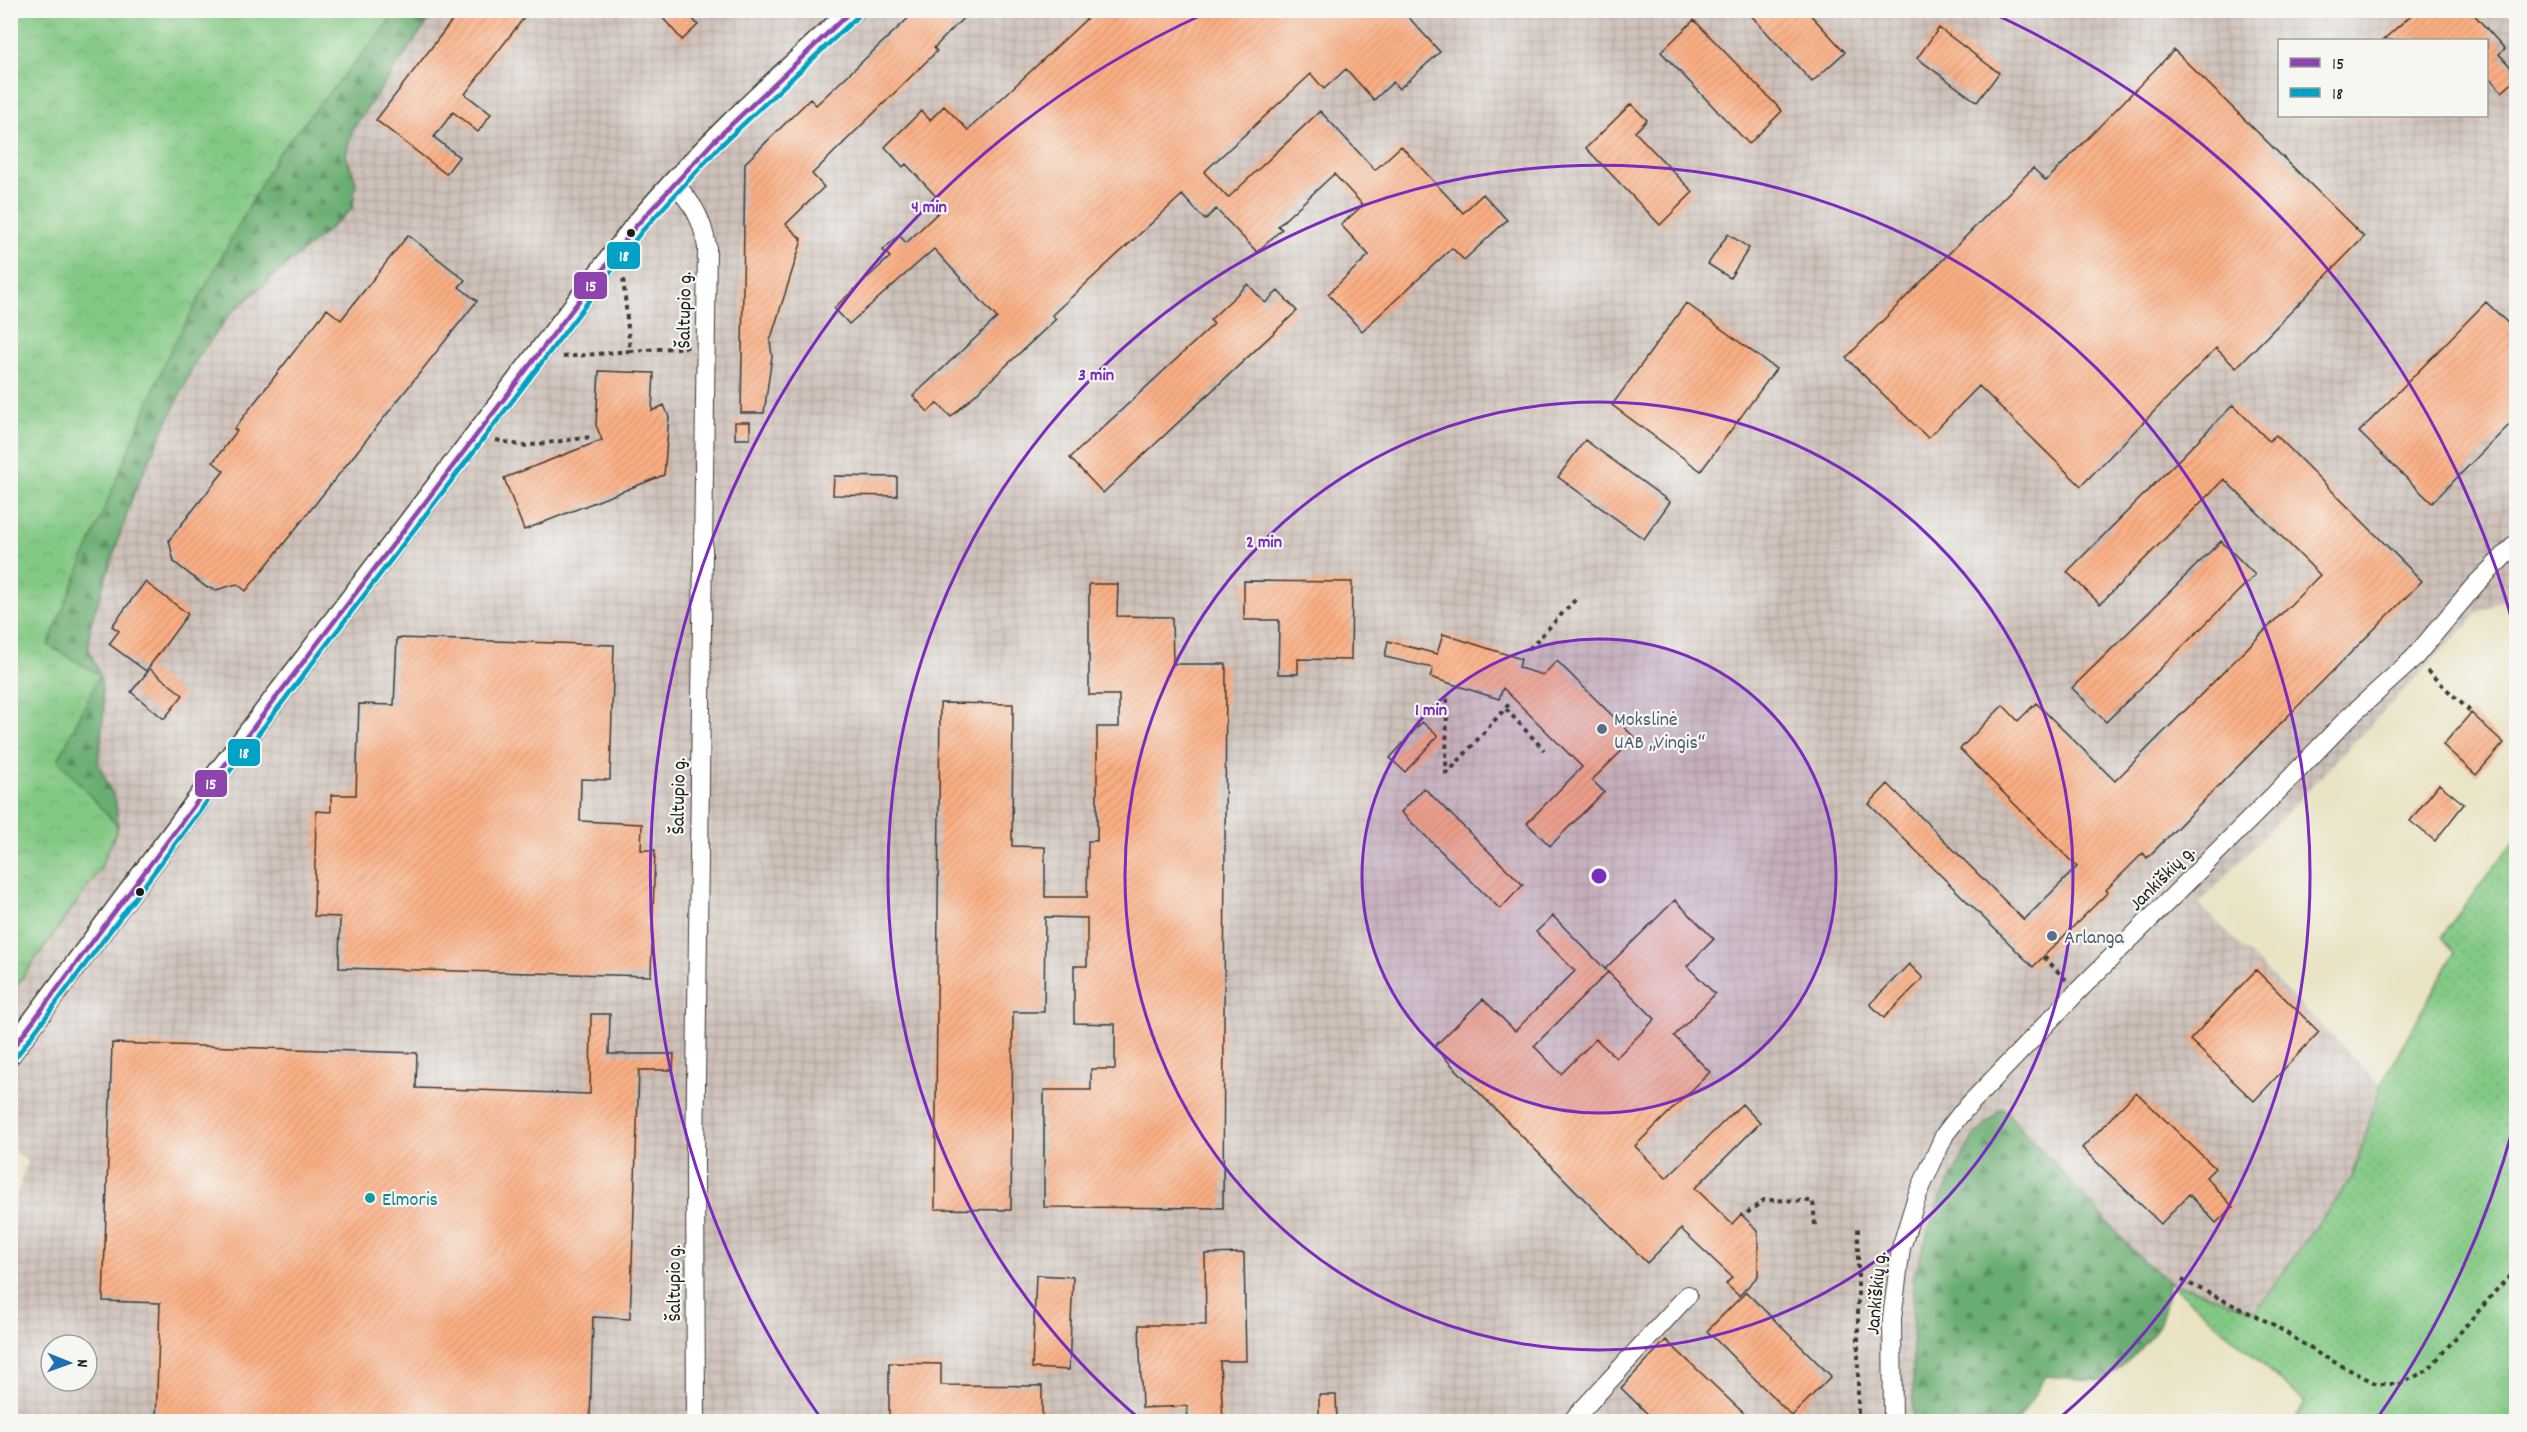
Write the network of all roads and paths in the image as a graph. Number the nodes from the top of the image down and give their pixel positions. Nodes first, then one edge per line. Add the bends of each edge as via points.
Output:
1 (853, 10) edge
2 (674, 182) junction
3 (611, 259) junction
4 (547, 343) junction
5 (705, 346) junction
6 (630, 351) junction
7 (480, 430) junction
8 (591, 437) dead end
9 (2517, 544) edge
10 (1576, 599) dead end
11 (1529, 649) dead end
12 (2413, 659) junction
13 (1447, 695) dead end
14 (1510, 703) dead end
15 (1506, 709) junction
16 (2470, 712) dead end
17 (1544, 750) dead end
18 (2044, 957) dead end
19 (2077, 992) junction
20 (10, 1053) edge
21 (1747, 1213) dead end
22 (1858, 1224) dead end
23 (1815, 1225) dead end
24 (2517, 1270) edge
25 (2182, 1280) dead end
26 (1688, 1295) dead end
27 (696, 1422) edge
28 (1571, 1422) edge
29 (1858, 1422) edge
30 (1893, 1422) edge

1 - 2 street
2 - 3 street
2 - 5 street, Šaltupio g. via 697,210 707,247
3 - 4 street
3 - 6 path via 622,272
4 - 6 path via 560,357
4 - 7 street
5 - 6 path
5 - 27 street, Šaltupio g. via 695,1160
7 - 8 path via 497,441 524,446
7 - 20 street
9 - 12 street, Jankiškių g. via 2475,585
10 - 11 path
12 - 16 path
12 - 19 street, Jankiškių g. via 2348,718
13 - 15 path via 1446,775
14 - 15 path
15 - 17 path
18 - 19 path
19 - 30 street, Jankiškių g. via 1963,1111 1945,1134 1929,1167 1909,1217 1895,1278
21 - 23 path via 1764,1200 1813,1201
22 - 29 path
24 - 25 path via 2428,1370 2400,1384 2377,1384 2274,1325
26 - 28 street

